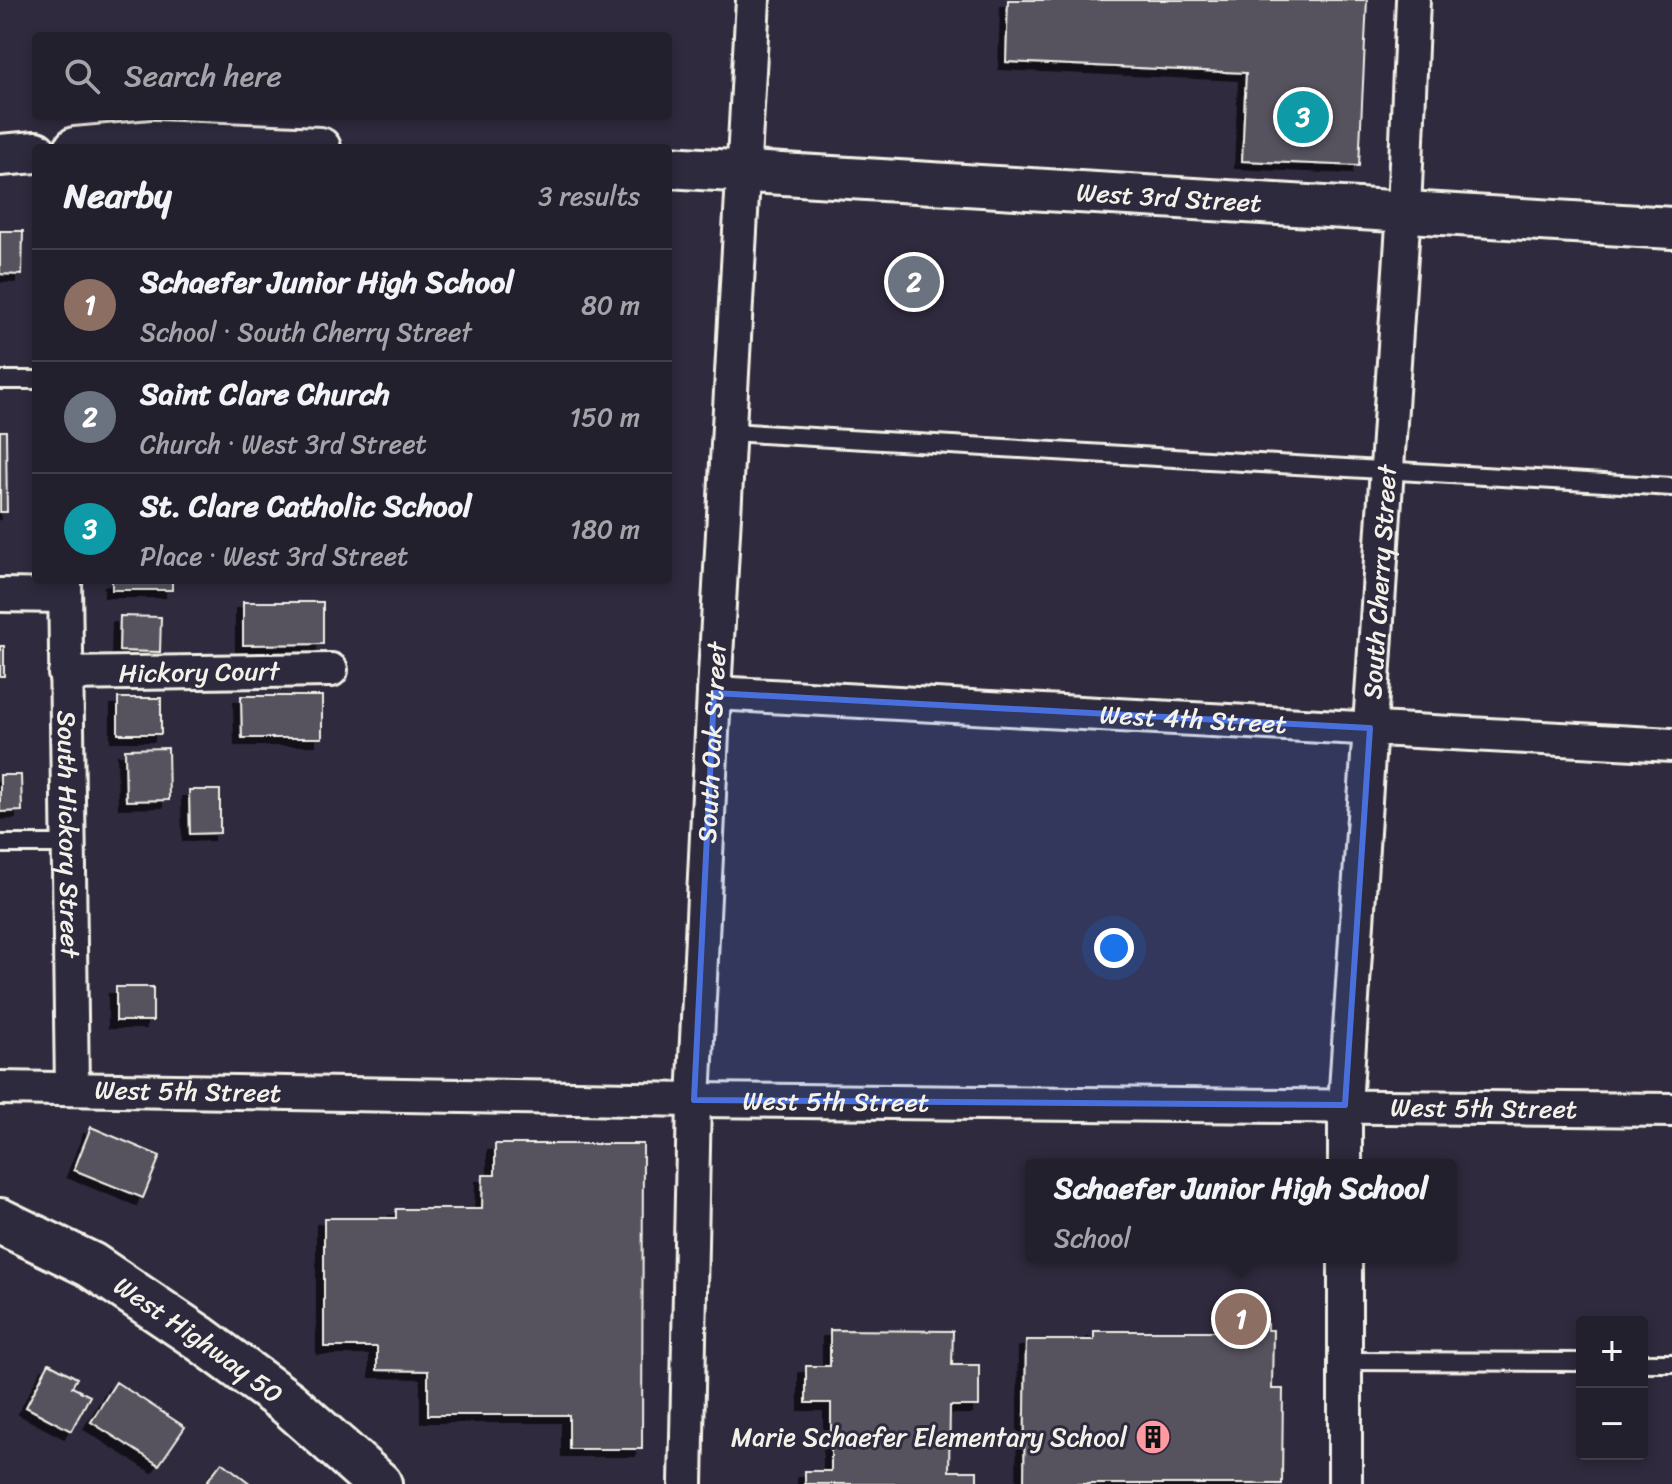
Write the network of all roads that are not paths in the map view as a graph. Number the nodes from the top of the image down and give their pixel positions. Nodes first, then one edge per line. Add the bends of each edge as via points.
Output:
1 (753, 0) edge
2 (1413, 0) edge
3 (120, 144) edge
4 (225, 144) edge
5 (32, 152) edge
6 (0, 155) edge
7 (672, 167) edge
8 (744, 171) junction
9 (1404, 210) junction
10 (1672, 228) edge
11 (0, 380) edge
12 (32, 380) edge
13 (729, 432) junction
14 (1387, 470) junction
15 (1672, 487) edge
16 (65, 588) edge
17 (0, 595) edge
18 (331, 670) dead end
19 (65, 674) junction
20 (714, 693) junction
21 (1370, 728) junction
22 (1672, 745) edge
23 (0, 844) edge
24 (67, 844) junction
25 (0, 1088) edge
26 (72, 1088) junction
27 (694, 1100) junction
28 (1345, 1105) junction
29 (1672, 1110) edge
30 (1345, 1159) edge
31 (0, 1221) edge
32 (1345, 1263) edge
33 (1345, 1361) junction
34 (1576, 1362) edge
35 (1648, 1363) edge
36 (1672, 1363) edge
37 (379, 1484) edge
38 (686, 1484) edge
39 (1345, 1484) edge

1 - 8 street, South Oak Street
2 - 9 street, South Cherry Street
3 - 4 street
5 - 6 street
7 - 8 street, West 3rd Street
8 - 9 street, West 3rd Street
8 - 13 street, South Oak Street
9 - 10 street, West 3rd Street
9 - 14 street, South Cherry Street
11 - 12 lane
13 - 14 lane
13 - 20 street, South Oak Street
14 - 15 lane
14 - 21 street, South Cherry Street
16 - 17 street
16 - 19 street, South Hickory Street
18 - 19 street, Hickory Court
19 - 24 street, South Hickory Street
20 - 21 street, West 4th Street
20 - 27 street, South Oak Street
21 - 22 street, West 4th Street
21 - 28 street, South Cherry Street
23 - 24 lane
24 - 26 street, South Hickory Street
25 - 26 street, West 5th Street
26 - 27 street, West 5th Street
27 - 28 street, West 5th Street
27 - 38 street, South Oak Street
28 - 29 street, West 5th Street
28 - 30 street, South Cherry Street
31 - 37 main road, West Highway 50 via 91,1265 198,1337 288,1403
32 - 33 street
33 - 34 lane
33 - 39 street
35 - 36 lane

